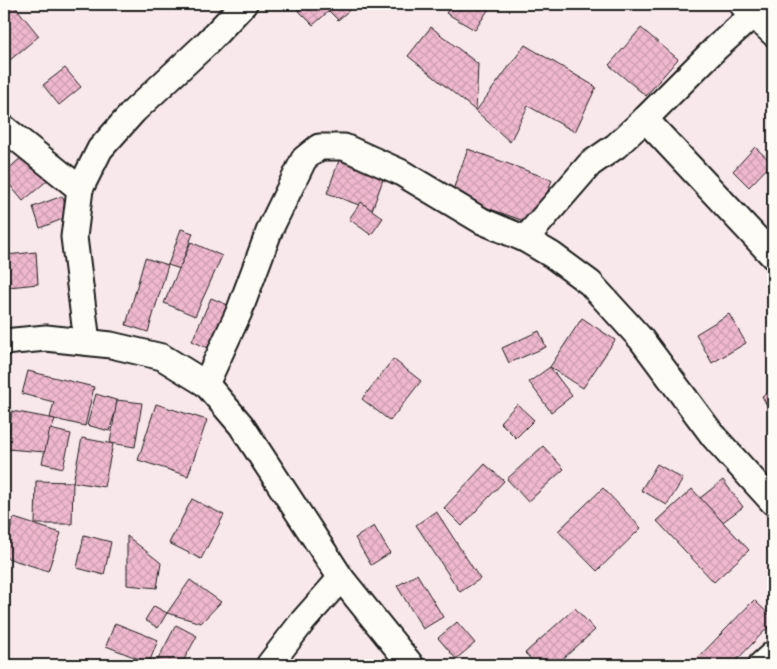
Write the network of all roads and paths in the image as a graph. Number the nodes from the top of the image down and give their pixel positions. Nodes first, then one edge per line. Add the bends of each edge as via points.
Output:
1 (244, 4) edge
2 (753, 7) edge
3 (773, 33) edge
4 (645, 119) junction
5 (4, 128) edge
6 (80, 188) junction
7 (525, 239) junction
8 (773, 256) edge
9 (4, 342) edge
10 (87, 342) junction
11 (206, 384) junction
12 (773, 502) edge
13 (341, 578) junction
14 (773, 654) edge
15 (269, 665) edge
16 (411, 665) edge
17 (761, 665) edge

1 - 6 street via 134,111 100,149
2 - 3 street
2 - 4 street
4 - 7 street via 616,146 590,164
4 - 8 street
5 - 6 street
6 - 10 street via 74,237
7 - 11 street via 482,221 400,172 352,150 319,147 304,159 270,229 239,312
7 - 12 street via 590,283 641,339 714,437
9 - 10 street via 46,338
10 - 11 street via 162,357
11 - 13 street via 241,425
13 - 15 street via 302,621
13 - 16 street
14 - 17 street

